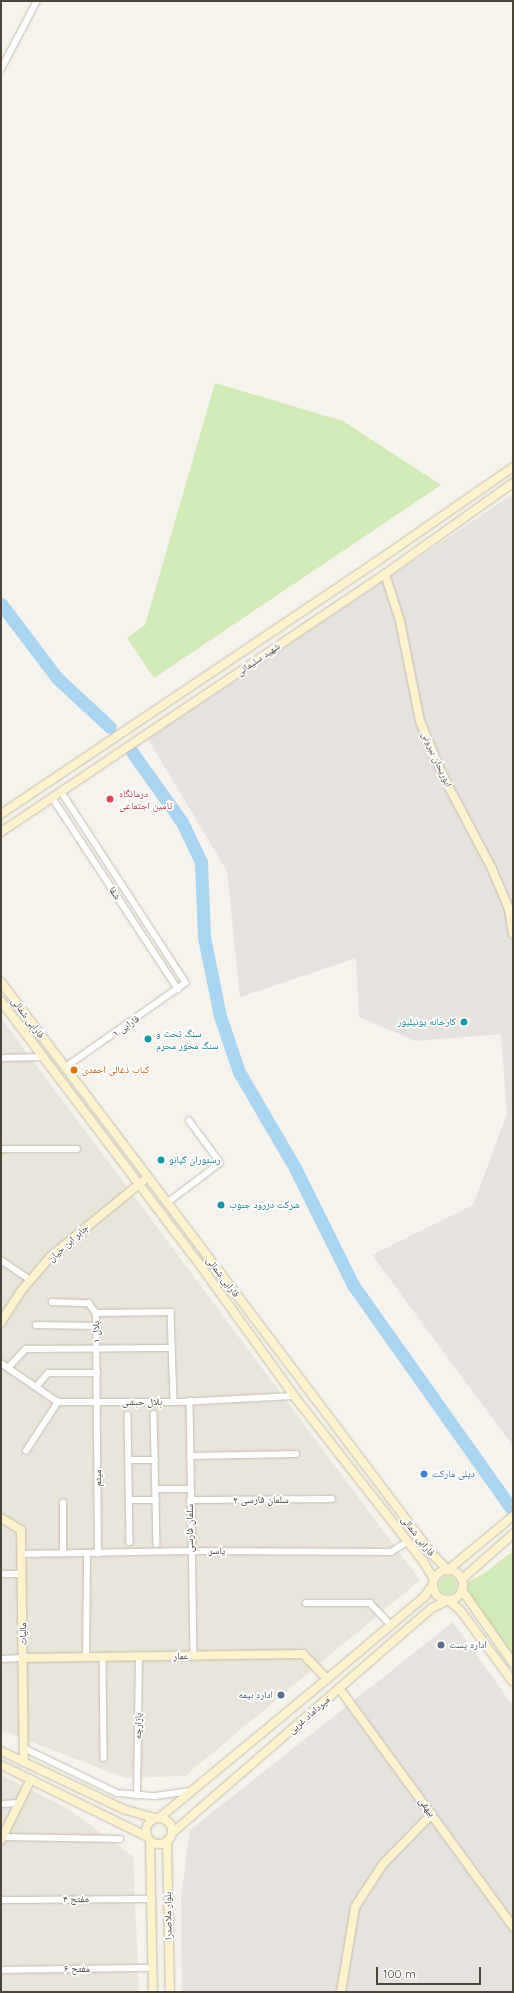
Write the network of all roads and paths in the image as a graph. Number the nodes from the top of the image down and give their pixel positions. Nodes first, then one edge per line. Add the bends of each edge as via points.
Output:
1 (37, 1) edge
2 (1, 69) edge
3 (513, 467) edge
4 (513, 483) edge
5 (385, 574) junction
6 (61, 791) junction
7 (52, 797) junction
8 (70, 804) junction
9 (61, 810) junction
10 (1, 814) edge
11 (1, 832) edge
12 (108, 863) junction
13 (99, 869) junction
14 (513, 934) edge
15 (1, 982) edge
16 (186, 983) joint
17 (178, 989) junction
18 (1, 1001) edge
19 (1, 1058) edge
20 (44, 1058) junction
21 (65, 1068) junction
22 (189, 1121) dead end
23 (1, 1148) edge
24 (77, 1149) dead end
25 (148, 1178) junction
26 (139, 1184) junction
27 (167, 1203) junction
28 (1, 1260) edge
29 (31, 1280) junction
30 (52, 1302) dead end
31 (96, 1312) junction
32 (1, 1322) edge
33 (36, 1325) dead end
34 (96, 1326) junction
35 (172, 1348) junction
36 (97, 1349) junction
37 (1, 1363) edge
38 (8, 1368) junction
39 (97, 1373) junction
40 (36, 1386) junction
41 (294, 1396) junction
42 (190, 1401) junction
43 (58, 1402) junction
44 (98, 1402) junction
45 (174, 1402) junction
46 (154, 1414) dead end
47 (128, 1415) dead end
48 (26, 1451) dead end
49 (296, 1454) dead end
50 (190, 1456) junction
51 (128, 1460) junction
52 (155, 1460) junction
53 (156, 1489) junction
54 (190, 1489) junction
55 (332, 1499) dead end
56 (130, 1500) junction
57 (156, 1500) junction
58 (190, 1500) junction
59 (63, 1503) dead end
60 (513, 1516) edge
61 (1, 1518) edge
62 (513, 1534) edge
63 (130, 1542) dead end
64 (407, 1542) junction
65 (157, 1544) dead end
66 (190, 1551) junction
67 (23, 1554) junction
68 (62, 1554) junction
69 (87, 1554) junction
70 (98, 1554) junction
71 (448, 1570) junction
72 (1, 1574) edge
73 (22, 1574) junction
74 (462, 1579) junction
75 (433, 1582) junction
76 (462, 1590) junction
77 (448, 1600) junction
78 (306, 1603) dead end
79 (391, 1625) junction
80 (138, 1656) junction
81 (194, 1656) junction
82 (103, 1657) junction
83 (23, 1658) junction
84 (86, 1658) junction
85 (1, 1660) edge
86 (513, 1663) edge
87 (327, 1680) junction
88 (513, 1682) edge
89 (339, 1688) junction
90 (24, 1748) junction
91 (1, 1751) edge
92 (104, 1758) dead end
93 (24, 1762) junction
94 (1, 1765) edge
95 (31, 1779) junction
96 (188, 1791) junction
97 (137, 1796) junction
98 (19, 1803) junction
99 (1, 1804) edge
100 (432, 1814) junction
101 (157, 1818) junction
102 (172, 1833) junction
103 (2, 1839) edge
104 (120, 1839) dead end
105 (148, 1839) junction
106 (167, 1841) junction
107 (151, 1898) junction
108 (1, 1900) edge
109 (513, 1927) edge
110 (153, 1968) junction
111 (1, 1970) edge
112 (154, 1992) edge
113 (170, 1992) edge
114 (341, 1992) edge

1 - 2 street
3 - 10 street, شهید سلیمانی
4 - 5 street, شهید سلیمانی
5 - 6 street, شهید سلیمانی
5 - 14 street, ابوریحان بیرونی via 400,621 420,721 442,774 492,869 508,909
6 - 7 street, شهید سلیمانی
6 - 8 street, شفا
7 - 9 street, شفا
7 - 11 street, شهید سلیمانی
8 - 9 street
8 - 12 street, شفا
9 - 13 street, شفا
12 - 13 street
12 - 16 street, شفا
13 - 17 street, شفا
15 - 21 street, فارابی شمالی
16 - 17 street, فارابی ۱
17 - 21 street, فارابی ۱
18 - 20 street, فارابی شمالی
19 - 20 street
20 - 26 street, فارابی شمالی
21 - 25 street, فارابی شمالی
22 - 27 street via 220,1163
23 - 24 street
25 - 26 street, جابر ابن حیان
25 - 27 street, فارابی شمالی
26 - 29 street, جابر ابن حیان via 51,1256
26 - 41 street, فارابی شمالی
27 - 71 street, فارابی شمالی via 433,1555
28 - 29 street
29 - 32 street, جابر ابن حیان
30 - 31 street via 89,1303
31 - 34 street, بلال ۱
31 - 35 street, بلال ۱ via 171,1312
33 - 34 street
34 - 36 street, بلال ۱
35 - 36 street
35 - 45 street
36 - 38 street via 26,1349
36 - 39 street, بلال ۱
37 - 38 street
38 - 40 street
39 - 40 street via 48,1373
39 - 44 street, بلال ۱
40 - 43 street
41 - 42 street, بلال حبشی
41 - 64 street, فارابی شمالی
42 - 45 street, بلال حبشی
42 - 50 street, سلمان فارسی
43 - 44 street, بلال حبشی
43 - 48 street
44 - 45 street, بلال حبشی
44 - 70 street, میثم
46 - 52 street
47 - 51 street
49 - 50 street
50 - 54 street, سلمان فارسی
51 - 52 street
51 - 56 street
52 - 53 street
53 - 54 street
53 - 57 street
54 - 58 street, سلمان فارسی
55 - 58 street, سلمان فارسی ۲
56 - 57 street
56 - 63 street
57 - 65 street
58 - 66 street, سلمان فارسی
59 - 68 street
60 - 71 street
61 - 67 street, مالیات via 21,1530
62 - 74 street
64 - 66 street, یاسر via 391,1552
64 - 75 street, فارابی شمالی via 423,1561
66 - 70 street, یاسر
66 - 81 street, سلمان فارسی
67 - 68 street, یاسر
67 - 73 street, مالیات
68 - 69 street, یاسر
69 - 70 street, یاسر
69 - 84 street
71 - 74 street via 456,1572
71 - 75 street via 440,1572
72 - 73 street
73 - 83 street, مالیات
74 - 76 street
75 - 77 street via 439,1597
75 - 79 street, میرداماد غربی via 424,1597
76 - 77 street via 457,1597
76 - 86 street
77 - 88 street via 460,1610
77 - 89 street, میرداماد غربی via 432,1608
78 - 79 street via 370,1604
79 - 87 street, میرداماد غربی
80 - 81 street, عمار
80 - 82 street, عمار
80 - 97 street, بازارچه
81 - 87 street, عمار via 303,1654
82 - 84 street, عمار
82 - 92 street
83 - 84 street, عمار
83 - 85 street
83 - 90 street, مالیات
87 - 96 street, میرداماد غربی
89 - 100 street, بیهقی
89 - 102 street, میرداماد غربی
90 - 93 street, مالیات
90 - 97 street via 117,1793
91 - 93 street
93 - 101 street via 123,1809
94 - 95 street
95 - 98 street
95 - 105 street
96 - 97 street
96 - 101 street, میرداماد غربی
98 - 99 street
98 - 103 street
100 - 109 street, بیهقی
100 - 114 street via 383,1864 356,1907
101 - 102 street via 167,1821
101 - 105 street via 146,1826
102 - 106 street
103 - 104 street
105 - 106 street via 159,1844
105 - 107 street, بلوار ملاصدرا
106 - 113 street, بلوار ملاصدرا
107 - 108 street, مفتح ۴
107 - 110 street, بلوار ملاصدرا
110 - 111 street, مفتح ۶
110 - 112 street, بلوار ملاصدرا

